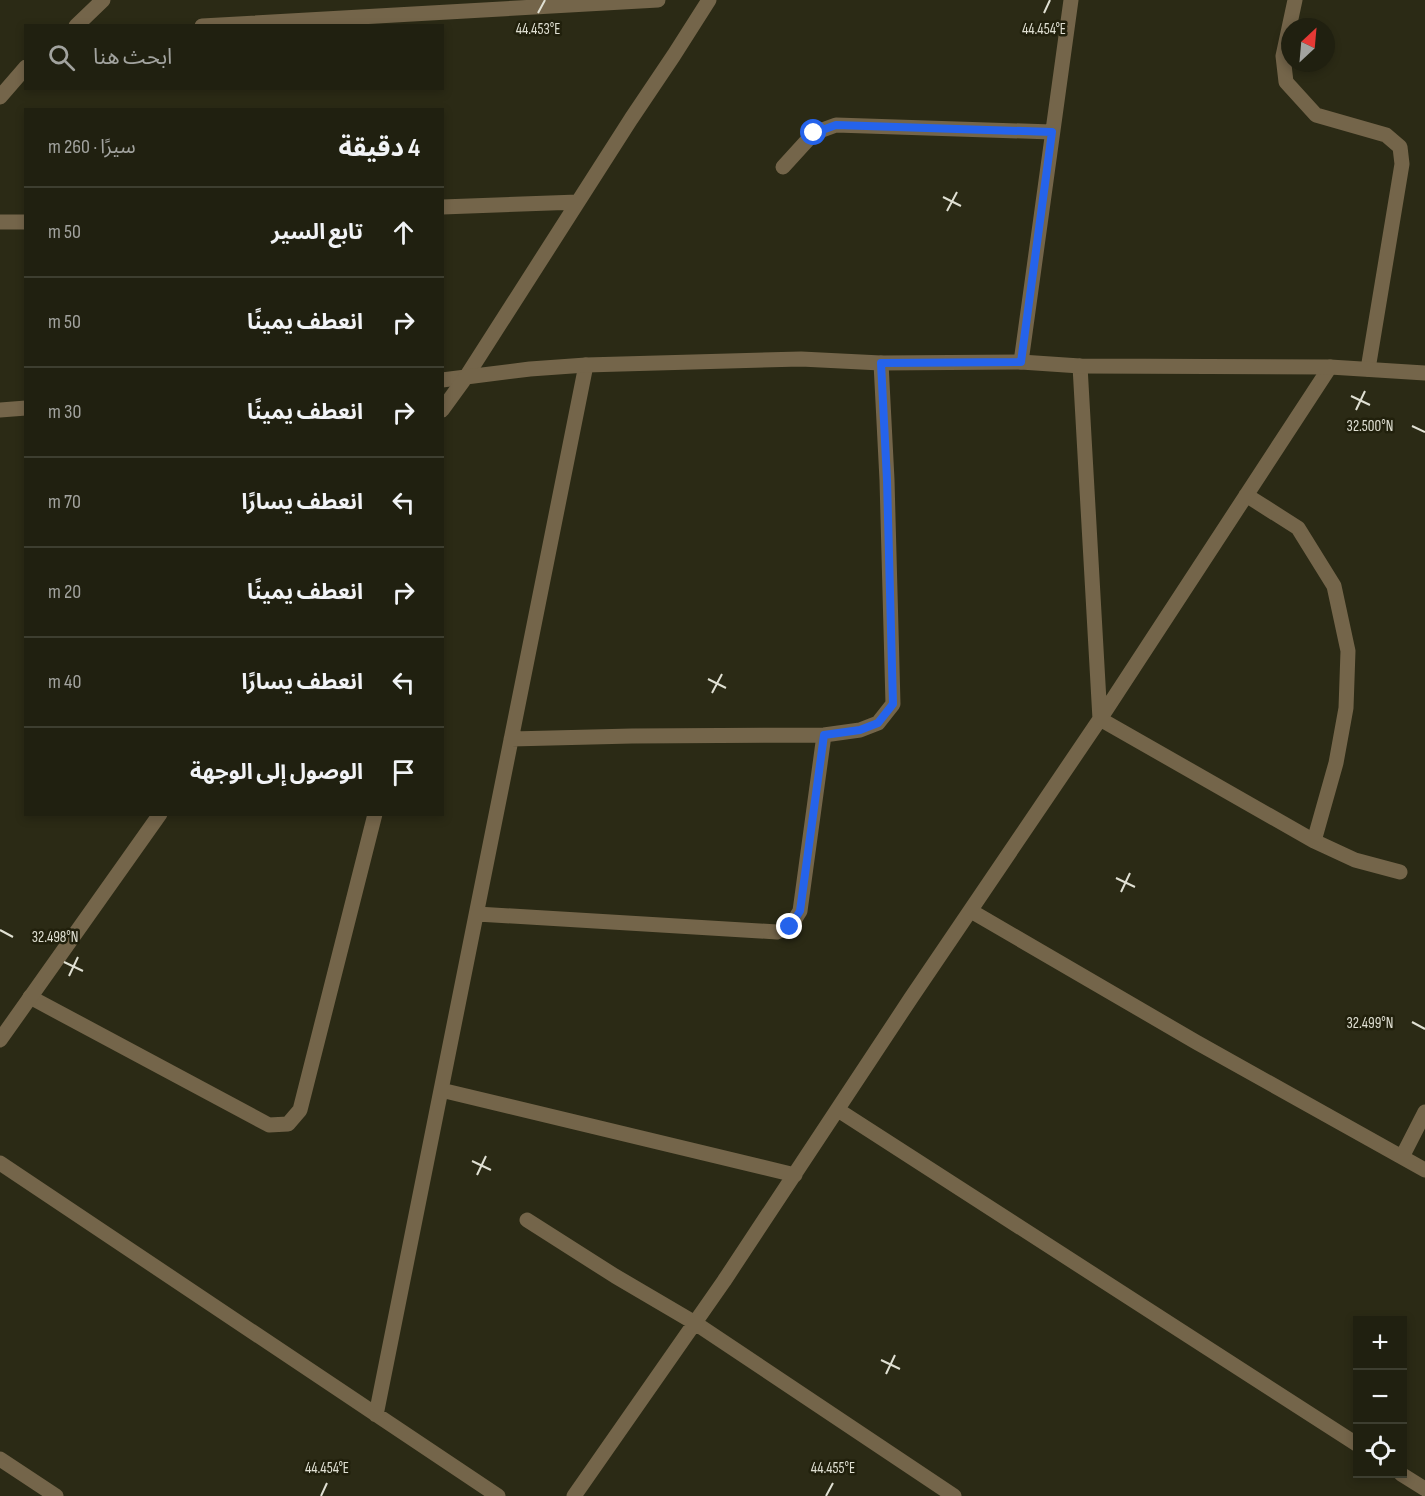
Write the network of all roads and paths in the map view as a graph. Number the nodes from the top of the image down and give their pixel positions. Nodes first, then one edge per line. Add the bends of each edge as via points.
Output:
1 (103, 0) edge
2 (658, 0) edge
3 (709, 0) edge
4 (1071, 0) edge
5 (1294, 0) edge
6 (78, 24) edge
7 (237, 24) edge
8 (24, 69) edge
9 (0, 97) edge
10 (1052, 132) junction
11 (783, 167) dead end
12 (578, 202) junction
13 (444, 207) edge
14 (0, 222) edge
15 (24, 222) edge
16 (1021, 362) junction
17 (881, 363) junction
18 (586, 365) junction
19 (1080, 366) junction
20 (1330, 367) junction
21 (1368, 369) junction
22 (1425, 373) edge
23 (466, 377) junction
24 (444, 380) edge
25 (444, 407) edge
26 (24, 408) edge
27 (0, 410) edge
28 (1246, 495) junction
29 (1101, 719) junction
30 (824, 735) junction
31 (511, 739) junction
32 (159, 816) edge
33 (374, 816) edge
34 (1314, 841) junction
35 (1400, 872) dead end
36 (971, 911) junction
37 (477, 914) junction
38 (30, 998) junction
39 (0, 1040) edge
40 (441, 1090) junction
41 (838, 1110) junction
42 (1425, 1112) edge
43 (1402, 1157) junction
44 (0, 1163) edge
45 (1425, 1170) edge
46 (795, 1175) junction
47 (526, 1220) dead end
48 (695, 1323) junction
49 (376, 1415) junction
50 (1353, 1442) edge
51 (0, 1459) edge
52 (1407, 1477) edge
53 (1425, 1489) edge
54 (56, 1496) edge
55 (498, 1496) edge
56 (574, 1496) edge
57 (954, 1496) edge

1 - 6 street
2 - 7 street
3 - 12 street
4 - 10 street
5 - 21 street via 1283,56 1286,82 1316,116 1386,135 1400,147 1402,164
8 - 9 street
10 - 11 street via 836,125 814,133
10 - 16 street
12 - 13 street
12 - 23 street
14 - 15 street
16 - 17 street
16 - 19 street
17 - 18 street via 801,359
17 - 30 street via 893,704 878,723
18 - 23 street
18 - 31 street
19 - 20 street
19 - 29 street
20 - 21 street
20 - 28 street
21 - 22 street
23 - 24 street
23 - 25 street
26 - 27 street
28 - 29 street
28 - 34 street via 1298,528 1334,586 1348,651 1346,708 1336,763
29 - 34 street
29 - 36 street
30 - 31 street
30 - 37 street via 800,911 790,927 777,932
31 - 37 street
32 - 38 street
33 - 38 street via 300,1110 288,1124 269,1125
34 - 35 street via 1355,860
36 - 41 street
36 - 43 street
37 - 40 street
38 - 39 street
40 - 46 street
40 - 49 street
41 - 46 street
41 - 50 street
42 - 43 street
43 - 45 street
44 - 49 street
46 - 48 street
47 - 48 street
48 - 56 street
48 - 57 street
49 - 55 street
51 - 54 street
52 - 53 street

